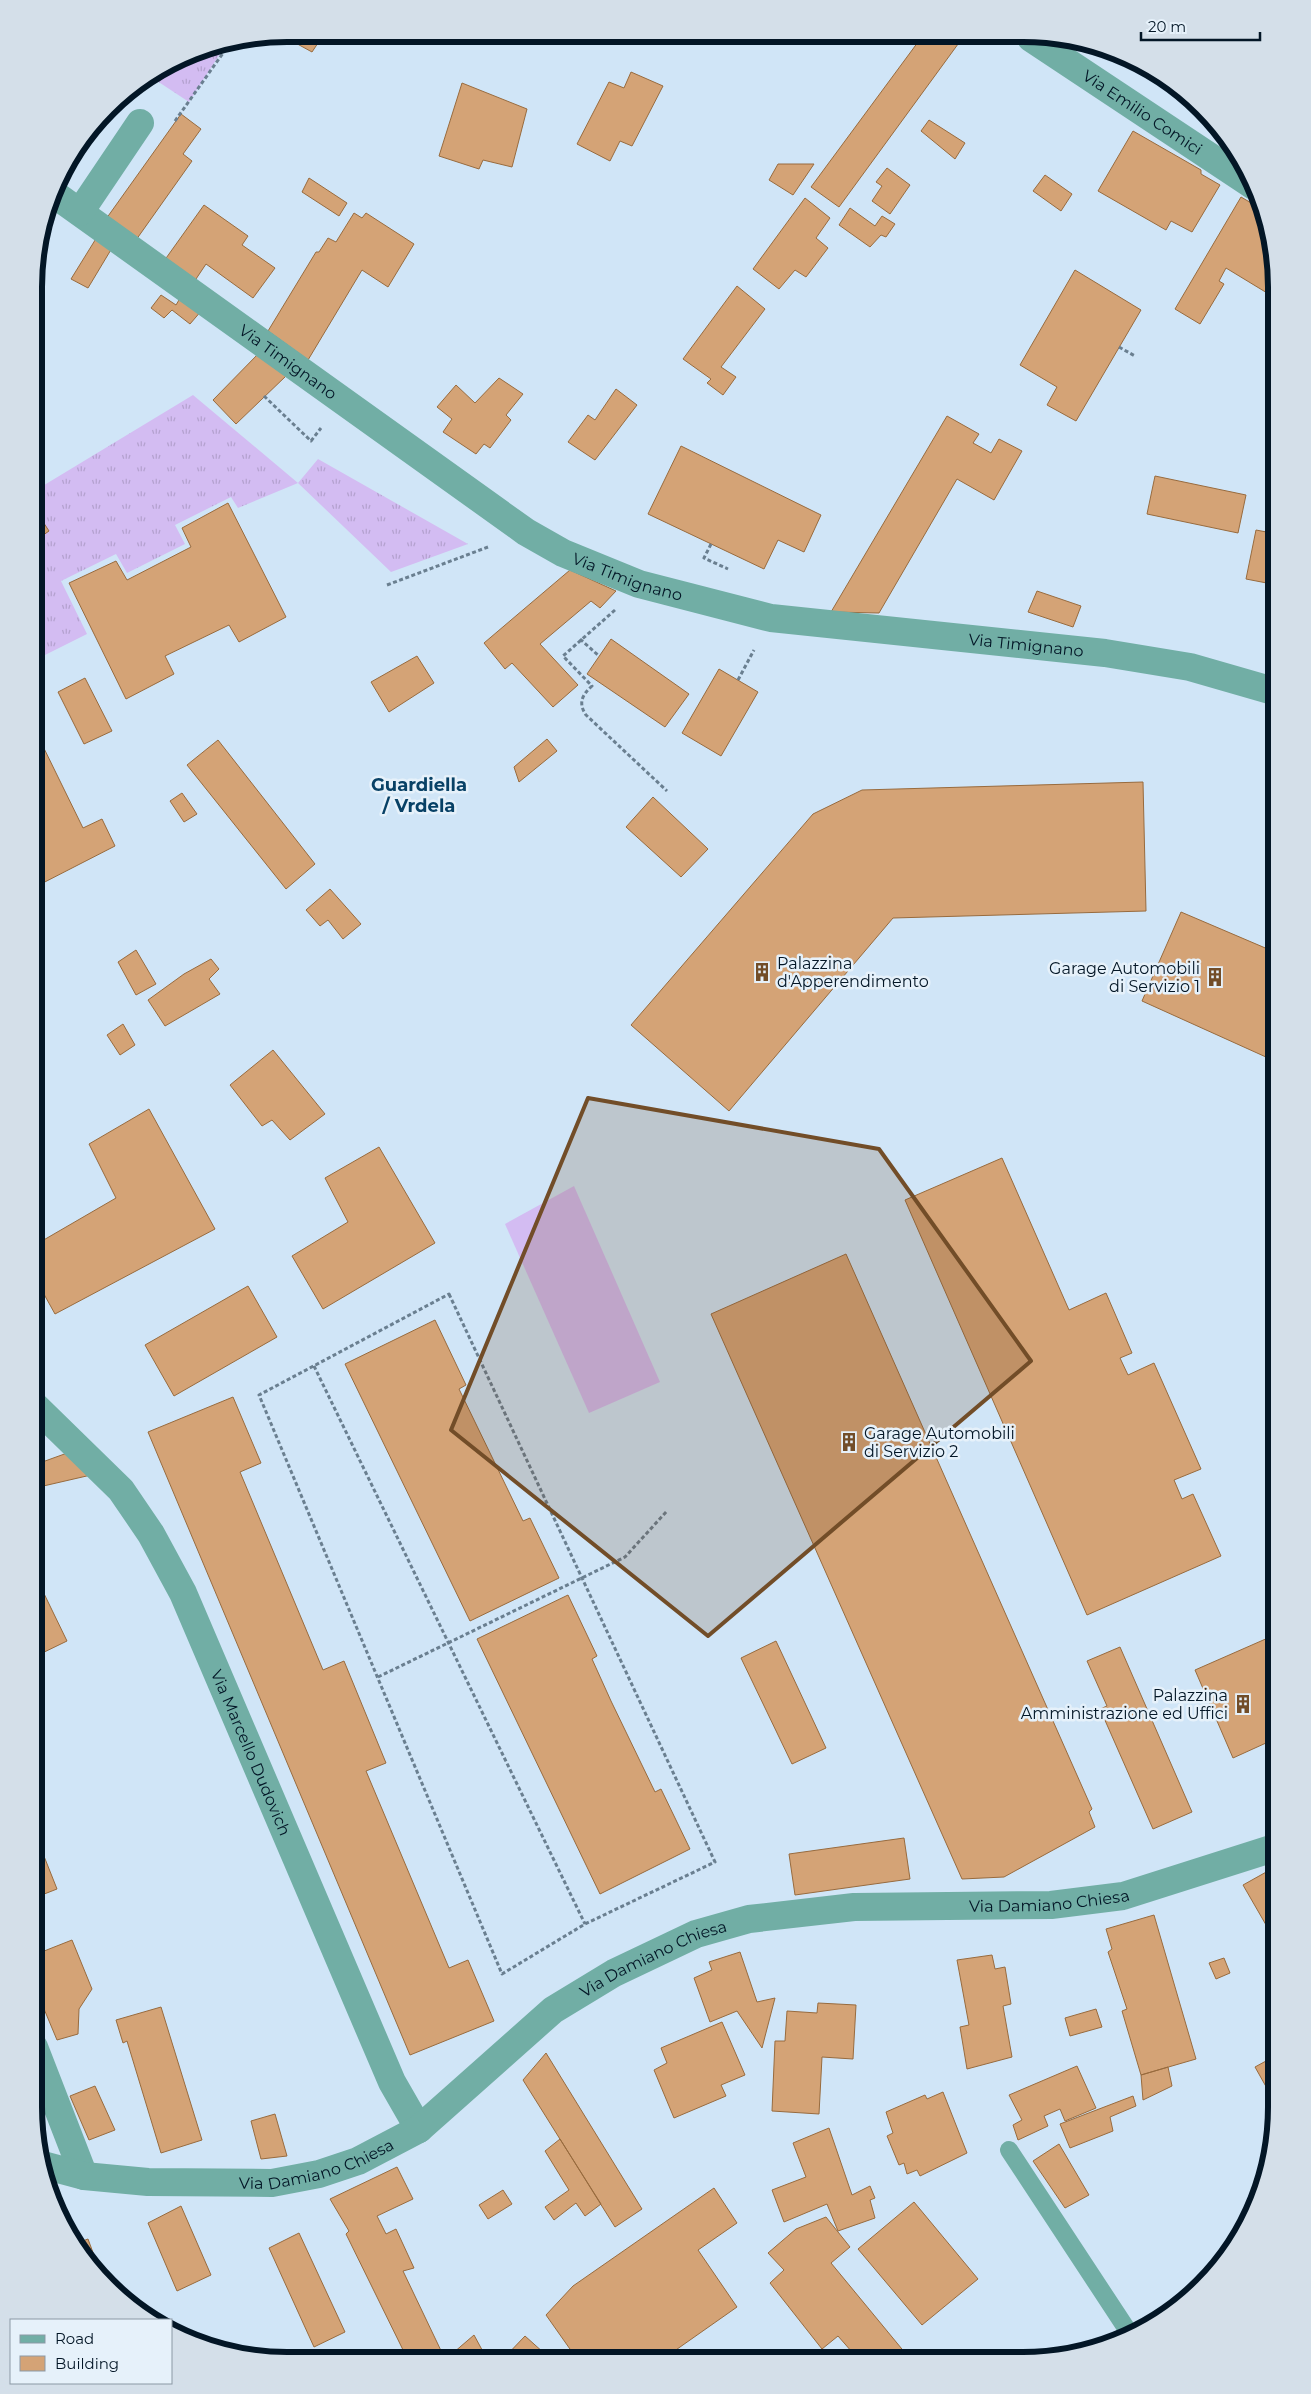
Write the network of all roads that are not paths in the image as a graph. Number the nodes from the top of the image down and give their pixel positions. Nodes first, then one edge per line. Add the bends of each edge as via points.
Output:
1 (1038, 43) edge
2 (140, 123) dead end
3 (1243, 179) edge
4 (60, 198) edge
5 (80, 212) junction
6 (1268, 689) edge
7 (42, 1414) edge
8 (1268, 1850) edge
9 (42, 2068) edge
10 (419, 2129) junction
11 (1009, 2150) dead end
12 (50, 2167) edge
13 (84, 2176) junction
14 (1126, 2329) edge

1 - 3 street, Via Emilio Comici
2 - 5 street
4 - 5 street, Via Timignano
5 - 6 street, Via Timignano via 526,532 563,553 639,584 771,618 1105,653 1190,667
7 - 10 street, Via Marcello Dudovich via 121,1490 151,1534 183,1593 392,2082
8 - 10 street, Via Damiano Chiesa via 1123,1896 1051,1905 854,1907 748,1919 696,1934 614,1973 553,2010
9 - 13 street
10 - 13 street, Via Damiano Chiesa via 358,2161 272,2184 148,2182
11 - 14 lane
12 - 13 street, Via Damiano Chiesa

